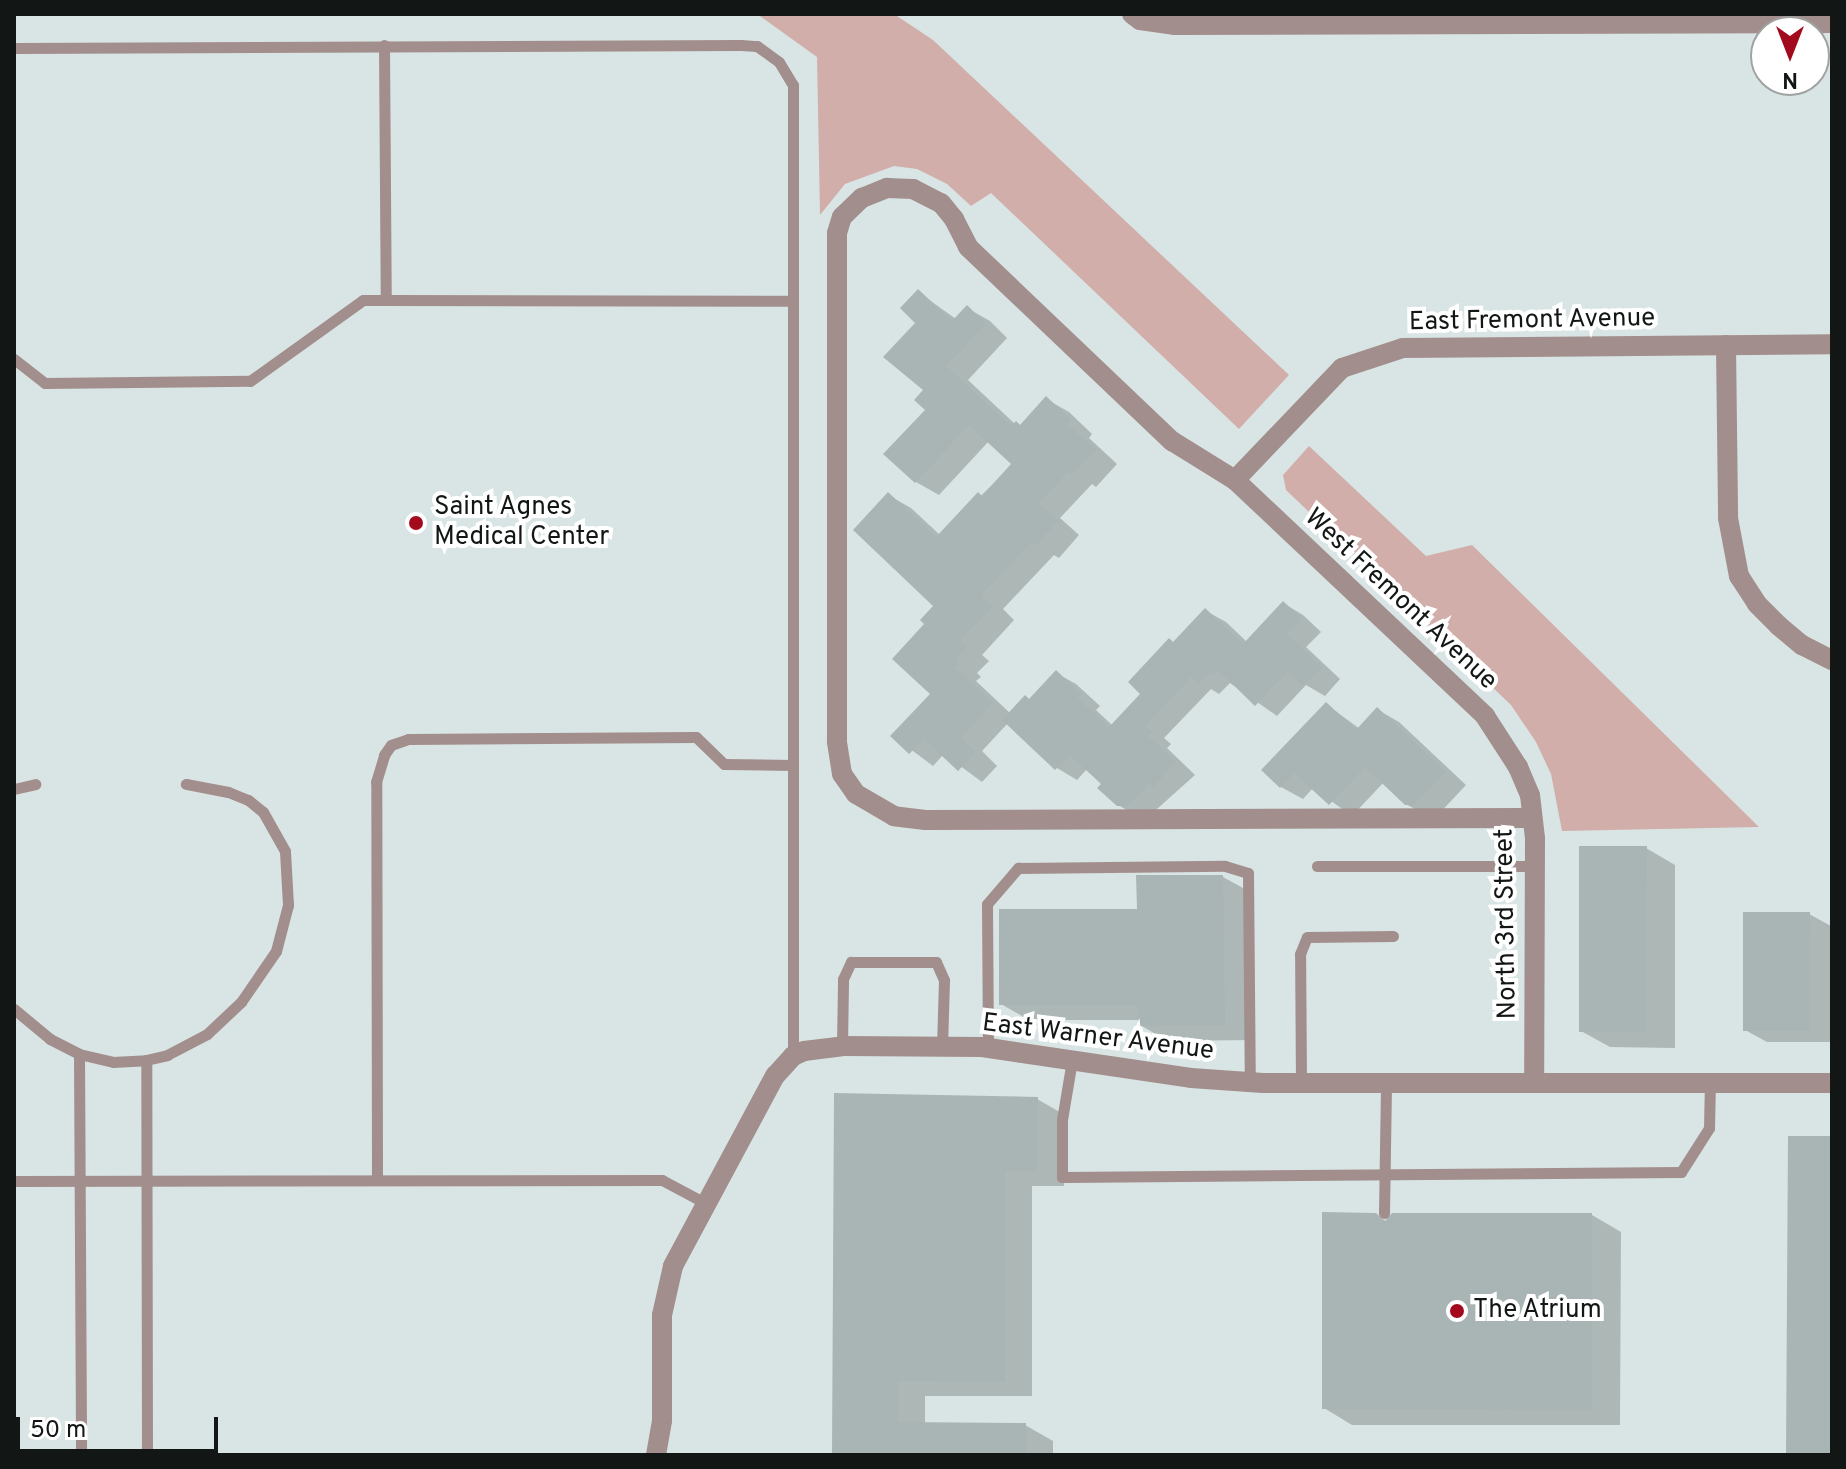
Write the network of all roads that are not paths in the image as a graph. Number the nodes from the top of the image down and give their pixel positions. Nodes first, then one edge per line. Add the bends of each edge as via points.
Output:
1 (1132, 14) edge
2 (1832, 23) edge
3 (384, 45) junction
4 (14, 48) edge
5 (386, 300) junction
6 (792, 301) junction
7 (1832, 344) edge
8 (1726, 345) junction
9 (14, 359) edge
10 (1235, 480) junction
11 (1832, 660) edge
12 (793, 765) junction
13 (1518, 767) joint
14 (35, 784) dead end
15 (186, 784) dead end
16 (14, 789) edge
17 (1532, 818) junction
18 (1317, 866) dead end
19 (1534, 866) junction
20 (1393, 936) dead end
21 (14, 1009) edge
22 (842, 1046) junction
23 (942, 1046) junction
24 (988, 1048) junction
25 (79, 1054) junction
26 (793, 1056) junction
27 (146, 1060) junction
28 (1072, 1060) junction
29 (1250, 1082) junction
30 (1386, 1082) junction
31 (1534, 1082) junction
32 (1710, 1082) junction
33 (1301, 1083) junction
34 (1832, 1083) edge
35 (1384, 1174) junction
36 (79, 1180) junction
37 (148, 1180) junction
38 (377, 1180) junction
39 (14, 1181) edge
40 (707, 1204) junction
41 (1384, 1213) dead end
42 (81, 1455) edge
43 (147, 1455) edge
44 (656, 1455) edge

1 - 2 street via 1174,25
3 - 4 lane
3 - 5 lane
3 - 6 lane via 757,46 787,72 793,85
5 - 6 lane
5 - 9 lane via 363,300 250,381 45,383
6 - 12 lane
7 - 8 street, East Fremont Avenue
8 - 10 street, East Fremont Avenue via 1433,345 1376,354 1342,368
8 - 11 street via 1728,518 1739,576 1779,626
10 - 13 street, West Fremont Avenue via 1485,716
10 - 17 street, West Fremont Avenue via 1172,441 968,247 941,203 913,189 887,188 862,198 842,217 837,233 837,741 842,774 856,794 894,816 925,820
12 - 26 lane
12 - 38 lane via 724,764 696,737 408,739 391,745 376,782
13 - 17 street, North 3rd Street via 1530,795
14 - 16 lane
15 - 27 lane via 228,792 263,812 285,851 288,905 276,951 241,1002 207,1034
17 - 19 street, North 3rd Street
18 - 19 lane
19 - 31 street, North 3rd Street
20 - 33 lane via 1307,937 1300,954
21 - 25 lane via 50,1039
22 - 23 street, East Warner Avenue
22 - 23 lane via 843,979 851,962 936,962 944,980
22 - 26 street, East Warner Avenue
23 - 24 street, East Warner Avenue
24 - 28 street, East Warner Avenue
24 - 29 lane via 987,904 1018,868 1225,866 1248,873
25 - 27 lane via 113,1062
25 - 36 lane
26 - 40 street via 775,1076
27 - 37 lane
28 - 29 street, East Warner Avenue
28 - 35 lane via 1062,1120 1062,1177
29 - 33 street, East Warner Avenue
30 - 31 street, East Warner Avenue
30 - 33 street, East Warner Avenue
30 - 35 lane
31 - 32 street, East Warner Avenue
32 - 34 street, East Warner Avenue
32 - 35 lane via 1709,1128 1681,1172
35 - 41 lane
36 - 37 lane
36 - 39 lane
36 - 42 lane
37 - 38 lane
37 - 43 lane
38 - 40 lane via 662,1180
40 - 44 street via 667,1283

